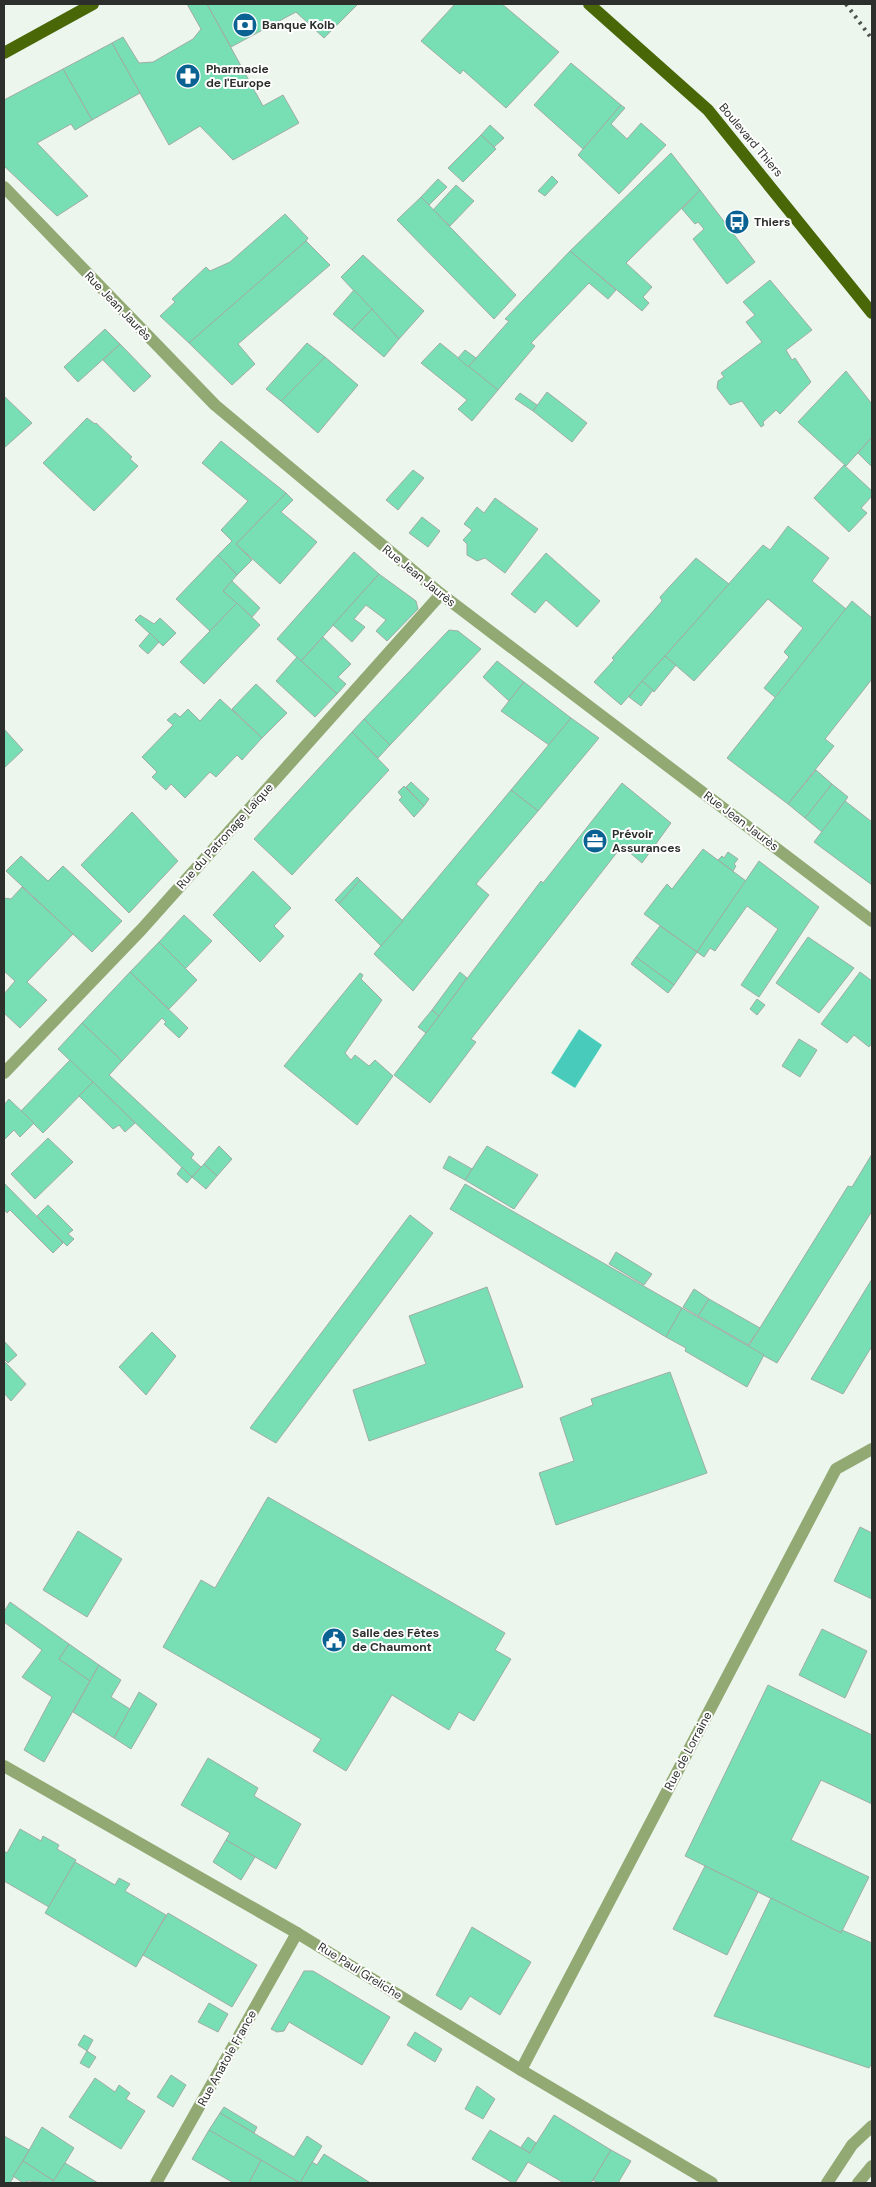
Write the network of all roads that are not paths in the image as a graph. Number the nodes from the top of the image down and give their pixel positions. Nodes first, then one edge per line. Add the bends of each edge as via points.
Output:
1 (93, 4) edge
2 (589, 4) edge
3 (4, 53) edge
4 (4, 187) edge
5 (872, 313) edge
6 (441, 594) junction
7 (872, 921) edge
8 (4, 1074) edge
9 (872, 1448) edge
10 (4, 1766) edge
11 (297, 1933) junction
12 (521, 2070) junction
13 (872, 2126) edge
14 (872, 2166) edge
15 (156, 2183) edge
16 (712, 2183) edge
17 (827, 2183) edge
18 (858, 2183) edge

1 - 3 main road
2 - 5 main road, Boulevard Thiers via 708,110
4 - 6 street, Rue Jean Jaurès via 215,405
6 - 7 street, Rue Jean Jaurès
6 - 8 street, Rue du Patronage Laïque via 142,928
9 - 12 street, Rue de Lorraine via 836,1469
10 - 11 street, Rue Paul Greliche
11 - 12 street, Rue Paul Greliche
11 - 15 street, Rue Anatole France
12 - 16 street, Rue Paul Greliche
13 - 17 street via 852,2145
14 - 18 street

